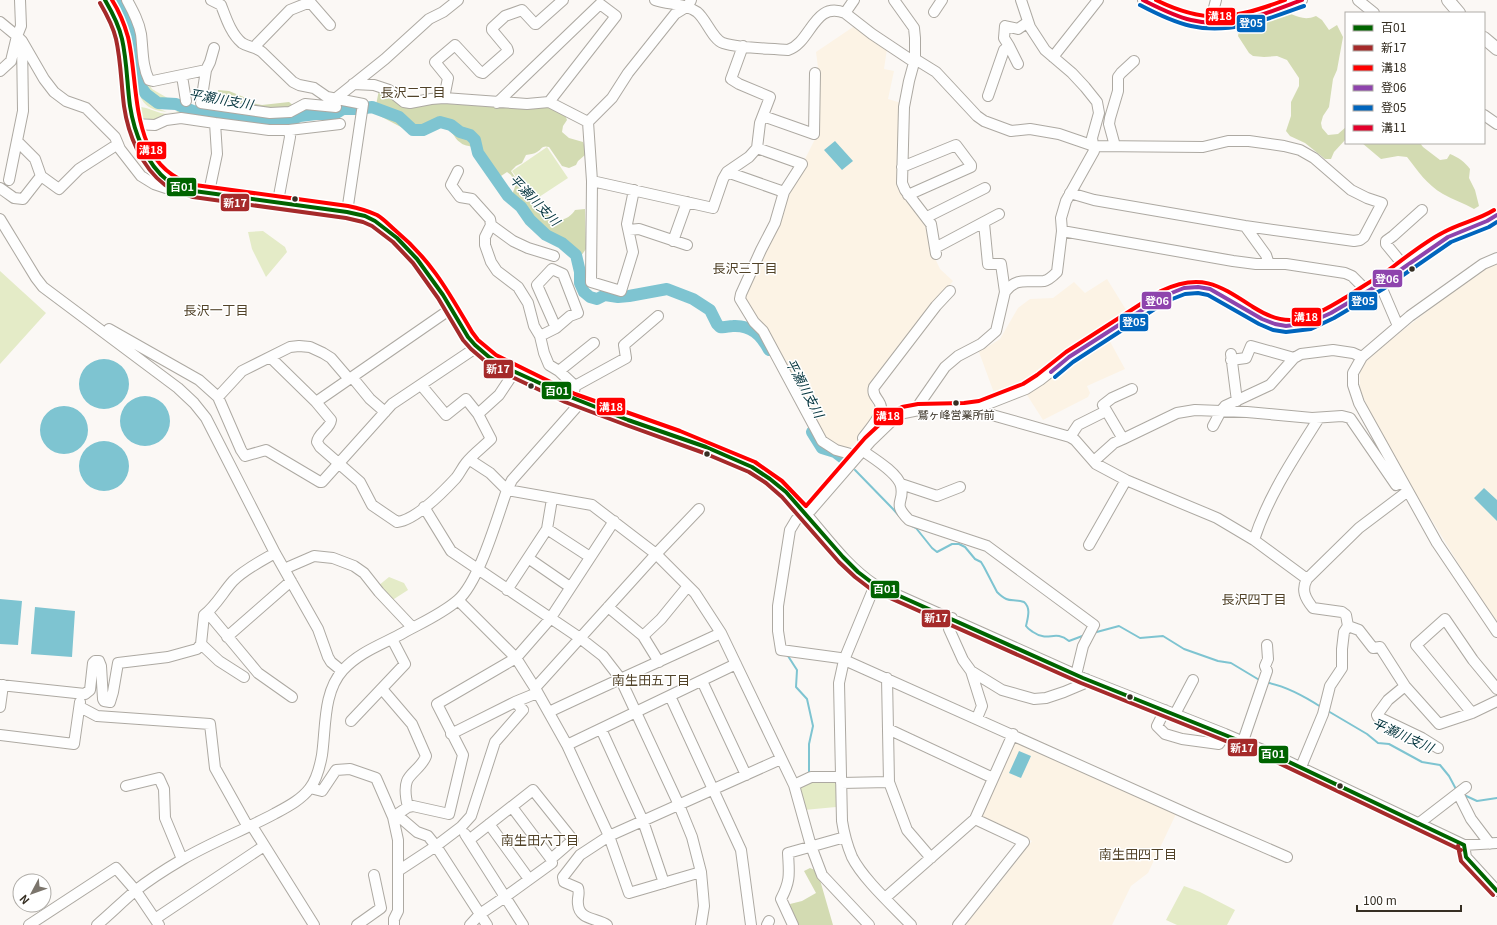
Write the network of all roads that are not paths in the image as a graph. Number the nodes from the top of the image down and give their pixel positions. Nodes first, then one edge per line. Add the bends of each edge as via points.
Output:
1 (20, 0) edge
2 (106, 0) edge
3 (127, 0) edge
4 (211, 0) edge
5 (458, 0) edge
6 (563, 0) edge
7 (656, 0) edge
8 (854, 0) edge
9 (894, 0) edge
10 (942, 0) edge
11 (1021, 0) edge
12 (1098, 0) edge
13 (1143, 0) edge
14 (1216, 0) edge
15 (1302, 0) edge
16 (1448, 0) edge
17 (1360, 1) edge
18 (690, 3) edge
19 (934, 12) dead end
20 (1373, 12) edge
21 (1458, 12) edge
22 (845, 13) junction
23 (0, 22) edge
24 (1028, 22) junction
25 (1210, 23) junction
26 (330, 25) dead end
27 (20, 39) junction
28 (1485, 39) edge
29 (743, 46) junction
30 (1009, 46) junction
31 (214, 48) dead end
32 (256, 48) junction
33 (1497, 49) edge
34 (1053, 57) junction
35 (915, 61) junction
36 (1134, 61) dead end
37 (136, 62) junction
38 (1018, 64) dead end
39 (206, 70) junction
40 (0, 71) edge
41 (815, 74) dead end
42 (182, 76) junction
43 (352, 84) junction
44 (988, 96) dead end
45 (444, 98) junction
46 (186, 101) dead end
47 (549, 102) junction
48 (335, 103) junction
49 (497, 103) junction
50 (763, 116) junction
51 (1485, 116) edge
52 (588, 122) junction
53 (215, 123) junction
54 (134, 124) junction
55 (340, 124) dead end
56 (1497, 124) edge
57 (289, 130) junction
58 (17, 141) junction
59 (118, 144) junction
60 (1094, 146) junction
61 (1115, 146) junction
62 (757, 148) junction
63 (902, 167) junction
64 (458, 171) dead end
65 (727, 172) junction
66 (41, 176) junction
67 (9, 180) dead end
68 (592, 181) junction
69 (172, 182) junction
70 (0, 188) edge
71 (985, 188) dead end
72 (634, 190) junction
73 (209, 192) junction
74 (784, 192) junction
75 (1070, 193) junction
76 (908, 195) junction
77 (278, 201) junction
78 (687, 202) junction
79 (1422, 210) dead end
80 (347, 212) junction
81 (999, 214) dead end
82 (1497, 215) edge
83 (927, 217) junction
84 (0, 219) edge
85 (984, 223) junction
86 (491, 225) junction
87 (1245, 226) junction
88 (629, 230) junction
89 (1062, 230) junction
90 (673, 241) junction
91 (687, 246) dead end
92 (554, 256) dead end
93 (1497, 258) edge
94 (1269, 264) junction
95 (1404, 266) junction
96 (1380, 284) junction
97 (950, 291) dead end
98 (1367, 291) junction
99 (1006, 292) junction
100 (452, 308) junction
101 (658, 316) dead end
102 (1398, 326) junction
103 (556, 328) junction
104 (102, 330) junction
105 (540, 336) junction
106 (594, 343) dead end
107 (478, 347) junction
108 (270, 356) junction
109 (1362, 357) junction
110 (1294, 358) junction
111 (515, 371) junction
112 (559, 371) junction
113 (350, 378) junction
114 (421, 385) junction
115 (575, 386) junction
116 (1132, 389) dead end
117 (218, 397) junction
118 (577, 401) junction
119 (1237, 401) junction
120 (316, 402) junction
121 (980, 407) junction
122 (919, 410) junction
123 (1106, 411) junction
124 (1221, 411) junction
125 (385, 412) junction
126 (478, 414) junction
127 (1319, 418) junction
128 (1213, 426) dead end
129 (1070, 437) junction
130 (1123, 438) junction
131 (860, 453) junction
132 (470, 460) junction
133 (1094, 461) junction
134 (339, 464) junction
135 (1126, 480) junction
136 (901, 484) junction
137 (960, 487) dead end
138 (1406, 487) junction
139 (506, 490) junction
140 (552, 499) junction
141 (424, 507) junction
142 (699, 509) dead end
143 (806, 514) junction
144 (614, 521) junction
145 (547, 529) junction
146 (1254, 540) junction
147 (1089, 545) dead end
148 (275, 553) junction
149 (656, 554) junction
150 (590, 557) junction
151 (528, 558) junction
152 (284, 569) junction
153 (478, 569) junction
154 (1307, 579) junction
155 (291, 581) junction
156 (875, 584) junction
157 (688, 586) junction
158 (570, 587) junction
159 (508, 590) junction
160 (458, 600) junction
161 (608, 608) junction
162 (208, 613) junction
163 (550, 618) junction
164 (952, 618) junction
165 (1348, 626) junction
166 (412, 627) junction
167 (1497, 632) edge
168 (721, 633) junction
169 (643, 636) junction
170 (227, 637) junction
171 (580, 638) junction
172 (392, 639) junction
173 (201, 644) junction
174 (1267, 645) dead end
175 (516, 658) junction
176 (844, 660) junction
177 (659, 662) junction
178 (736, 664) junction
179 (342, 671) junction
180 (971, 671) junction
181 (1076, 675) junction
182 (244, 677) dead end
183 (620, 678) junction
184 (887, 678) junction
185 (1086, 679) junction
186 (1193, 680) dead end
187 (702, 681) junction
188 (2, 685) edge
189 (1405, 686) junction
190 (382, 689) junction
191 (1497, 689) edge
192 (536, 691) junction
193 (80, 694) junction
194 (670, 696) junction
195 (292, 697) dead end
196 (1497, 701) edge
197 (515, 702) junction
198 (0, 706) edge
199 (80, 707) junction
200 (1164, 710) junction
201 (549, 712) junction
202 (636, 712) junction
203 (1472, 713) junction
204 (1175, 714) junction
205 (976, 718) junction
206 (351, 721) dead end
207 (601, 729) junction
208 (888, 729) junction
209 (451, 734) junction
210 (1013, 734) junction
211 (1225, 734) junction
212 (0, 735) edge
213 (1243, 741) junction
214 (567, 745) junction
215 (1438, 748) dead end
216 (780, 759) junction
217 (1302, 768) junction
218 (746, 775) junction
219 (993, 778) junction
220 (841, 780) junction
221 (889, 782) junction
222 (794, 785) junction
223 (126, 786) dead end
224 (310, 788) junction
225 (712, 790) junction
226 (679, 806) junction
227 (408, 807) junction
228 (512, 807) junction
229 (393, 817) junction
230 (975, 819) junction
231 (643, 821) junction
232 (489, 824) junction
233 (1418, 824) junction
234 (250, 827) junction
235 (461, 827) junction
236 (609, 836) junction
237 (845, 837) junction
238 (469, 840) junction
239 (1494, 843) edge
240 (1464, 845) junction
241 (264, 846) junction
242 (436, 846) junction
243 (811, 846) junction
244 (1287, 857) dead end
245 (931, 858) junction
246 (182, 859) junction
247 (551, 859) junction
248 (398, 871) junction
249 (701, 872) junction
250 (374, 875) dead end
251 (530, 879) junction
252 (664, 883) junction
253 (136, 891) junction
254 (1497, 891) edge
255 (505, 897) junction
256 (885, 898) junction
257 (480, 914) junction
258 (157, 922) edge
259 (391, 923) edge
260 (29, 925) edge
261 (96, 925) edge
262 (314, 925) edge
263 (357, 925) edge
264 (470, 925) edge
265 (487, 925) edge
266 (523, 925) edge
267 (607, 925) edge
268 (701, 925) edge
269 (751, 925) edge
270 (793, 925) edge
271 (869, 925) edge
272 (911, 925) edge
273 (958, 925) edge

1 - 27 street
2 - 37 street
3 - 37 street via 140,30
4 - 32 street via 221,5 229,26 243,43
5 - 43 street via 429,19
6 - 45 street via 536,24 522,10 505,16 492,30 508,51 483,73 455,45 435,62 448,78
7 - 18 street
8 - 22 street
9 - 35 street via 914,28
10 - 19 street
11 - 24 street
12 - 34 street
13 - 25 street via 1189,20
14 - 25 street
15 - 25 street via 1238,22
16 - 21 main road
17 - 20 street
18 - 29 street via 718,40
18 - 52 street via 675,14 628,73 612,98
22 - 29 street via 837,10 824,13 794,48 788,50
22 - 35 street via 872,34
23 - 27 street
24 - 30 street via 1018,29 1005,26 1004,38
24 - 34 street via 1044,50
26 - 32 street via 310,2 290,10
27 - 40 street via 11,61
27 - 58 street via 23,111
27 - 59 street via 54,92 66,101 86,108 115,137
28 - 33 main road
29 - 50 street via 731,79 770,97
30 - 38 street
30 - 44 street via 1004,50
31 - 39 street
32 - 48 street via 293,82 314,88
34 - 60 street via 1072,73 1097,102 1099,113 1092,138
35 - 60 street via 936,72 984,121 1011,131 1030,129 1059,134
35 - 63 street via 904,107
36 - 61 street via 1118,77 1118,91 1109,124
37 - 42 street via 149,80
37 - 54 street via 129,95
39 - 42 street
39 - 48 street via 201,103 270,113 290,112 305,104
41 - 50 street via 814,134
42 - 46 street
43 - 45 street via 374,85 390,90 404,102 410,103
43 - 48 street
45 - 49 street
47 - 49 street
47 - 49 street via 616,16 600,4
47 - 52 street
48 - 80 street via 361,102 363,109
50 - 62 street
51 - 56 street
52 - 68 street
53 - 54 street via 181,118 155,125
53 - 57 street
53 - 73 street via 217,154
54 - 69 street via 157,170
55 - 57 street
57 - 77 street via 290,137
58 - 66 street via 35,159
58 - 67 street
59 - 66 street via 79,169 59,189
59 - 69 street via 141,176 166,188
60 - 61 street
60 - 75 street via 1094,151
61 - 87 street via 1203,147 1228,141 1249,141 1284,146 1300,150 1314,158 1352,190 1382,203 1360,240
62 - 65 street via 749,157
62 - 74 street via 802,164
63 - 76 street via 902,183
63 - 76 street via 956,145 971,165
64 - 86 street via 451,185 460,197 472,199 490,219
65 - 74 street
65 - 78 street via 713,208
66 - 70 street via 23,199 14,198
68 - 72 street
68 - 88 street via 591,282 621,291 633,252
69 - 73 street via 188,190
71 - 83 street
72 - 78 street
72 - 88 street via 627,224
73 - 77 street
74 - 131 street via 775,224 740,300 763,331 822,441 836,450
75 - 87 street via 1094,200
75 - 89 street via 1061,218
76 - 83 street
77 - 80 street
78 - 90 street
79 - 95 street via 1386,241
80 - 100 street via 375,221 401,243 422,265
81 - 85 street
82 - 95 street via 1448,237
83 - 85 street via 931,224 936,251
84 - 104 street via 43,287
85 - 99 street via 988,264 1002,264
86 - 92 street via 523,246
86 - 105 street via 485,237 485,245 491,262 497,271 518,287 528,303 534,326
87 - 94 street via 1266,255
88 - 90 street via 639,229
89 - 94 street via 1233,261
89 - 99 street via 1057,272 1045,281 1016,282
90 - 91 street
93 - 102 street via 1483,264
94 - 98 street via 1345,272
95 - 96 street
96 - 98 street
96 - 102 street
97 - 131 street via 874,387 874,396 881,407 880,412 863,438
98 - 121 street via 1318,319 1297,326 1286,326 1262,319 1210,290 1198,287 1178,290 1164,296 1069,357 1034,385
99 - 122 street via 996,331 945,367 920,403
100 - 107 street via 467,335
100 - 113 street
101 - 115 street via 624,345 626,358
102 - 109 street
103 - 103 street via 570,316 578,313 563,274 552,269 537,285
103 - 105 street
104 - 117 street via 108,328 199,380
104 - 148 street via 194,402 206,418
105 - 112 street via 549,365
106 - 112 street
107 - 111 street via 493,360
107 - 114 street
108 - 113 street via 290,347 310,347 330,358
108 - 117 street via 242,371
108 - 120 street
109 - 110 street via 1333,350 1300,354
109 - 138 street via 1353,373 1353,385 1359,403
110 - 119 street via 1270,385
110 - 119 street via 1251,346 1246,358 1231,357
111 - 118 street
111 - 126 street via 499,395
112 - 115 street
113 - 120 street
113 - 125 street
114 - 125 street via 392,404
114 - 126 street via 446,415 466,399
115 - 118 street
116 - 123 street via 1103,405
117 - 134 street via 245,456 266,450 320,482
118 - 139 street
118 - 143 street via 752,467 778,486
119 - 124 street via 1225,406
120 - 134 street via 331,423 314,445 320,447
121 - 122 street
121 - 129 street via 985,413
122 - 131 street via 904,413 894,419
123 - 129 street via 1078,425
123 - 130 street
124 - 127 street
124 - 128 street
124 - 130 street via 1195,410 1177,413
125 - 134 street
126 - 132 street via 491,439
127 - 138 street via 1350,418 1396,485
127 - 146 street via 1289,465
129 - 133 street
130 - 133 street
131 - 136 street via 884,464
131 - 143 street
132 - 139 street via 490,473
132 - 141 street
133 - 135 street
134 - 141 street via 360,482 372,505 395,521 408,519
135 - 146 street via 1217,518
135 - 147 street
136 - 137 street via 937,496
136 - 181 street via 899,505 909,520 987,546 1094,625 1083,646
138 - 154 street
138 - 167 street via 1437,543
139 - 140 street
139 - 153 street
140 - 144 street via 592,505
140 - 145 street
141 - 153 street via 451,551
142 - 149 street
143 - 156 street via 863,576
143 - 176 street via 793,524 787,542 778,606 781,650
144 - 149 street
144 - 150 street
145 - 150 street
145 - 151 street
146 - 154 street
148 - 152 street
148 - 162 street via 233,581
149 - 157 street
149 - 161 street
150 - 158 street
151 - 158 street
151 - 159 street
152 - 155 street
152 - 166 street via 314,556 333,558 354,566 364,573
153 - 159 street
153 - 160 street
154 - 165 street via 1304,593 1313,608 1342,612 1348,618
155 - 170 street
155 - 179 street via 318,629 331,662
156 - 164 street
156 - 176 street
157 - 168 street
157 - 169 street via 661,619
158 - 163 street
159 - 163 street
160 - 166 street via 435,616
160 - 175 street
161 - 169 street
161 - 171 street
162 - 170 street
162 - 173 street via 204,615
163 - 171 street
163 - 175 street
164 - 180 street via 949,629
164 - 181 street
165 - 189 street via 1359,630 1373,648 1380,647
165 - 217 street via 1344,632 1342,668 1330,686
166 - 172 street
168 - 177 street
168 - 178 street
169 - 177 street
170 - 195 street via 258,673
171 - 183 street via 603,656
171 - 192 street
172 - 179 street via 361,655
172 - 190 street via 405,664
173 - 182 street via 219,661
173 - 193 street via 197,649 182,654 118,663 110,702 103,699 101,663 95,661 90,690
174 - 213 street via 1267,671
175 - 192 street
175 - 209 street via 437,704
176 - 184 street
176 - 220 street via 839,683
177 - 183 street
178 - 187 street
178 - 216 street
179 - 224 street via 328,700 320,762
180 - 185 street via 1002,690 1034,699 1064,692 1083,684
180 - 205 street via 982,706
181 - 185 street
183 - 201 street
183 - 202 street
184 - 205 street
184 - 208 street
185 - 200 street
186 - 204 street
187 - 194 street
187 - 218 street
188 - 193 street
188 - 198 street
189 - 203 street via 1439,724
189 - 215 street via 1388,700 1378,717
190 - 206 street
190 - 227 street via 410,721 426,756 424,763 407,781
191 - 203 street via 1445,619 1416,645
192 - 197 street
192 - 201 street
193 - 199 street
194 - 202 street
194 - 225 street
196 - 203 street
197 - 209 street
197 - 235 street via 523,710 494,742 471,816
199 - 212 street via 74,744
199 - 234 street via 97,716 210,724 215,768
200 - 204 street
200 - 211 street via 1157,726 1165,734 1182,740 1220,744
201 - 214 street
202 - 207 street
202 - 226 street
204 - 211 street
205 - 210 street
207 - 214 street
207 - 231 street
208 - 219 street
208 - 221 street
209 - 227 street via 463,755 449,814
210 - 219 street
210 - 244 street
211 - 213 street
213 - 217 street
214 - 236 street
216 - 218 street
216 - 222 street
217 - 233 street
218 - 225 street
219 - 230 street
220 - 221 street
220 - 222 street via 811,777
220 - 237 street
221 - 245 street via 907,830
222 - 243 street
223 - 246 street via 159,778 164,789 165,818
224 - 229 street via 322,791 336,770 350,769 376,778
224 - 234 street via 287,807
225 - 226 street
225 - 269 street via 741,850
226 - 231 street
226 - 249 street via 692,837
227 - 229 street
228 - 232 street
228 - 247 street
228 - 247 street via 533,790 574,840
229 - 242 street via 428,836
229 - 248 street via 398,840
230 - 245 street
230 - 273 street via 1024,842
231 - 236 street
231 - 252 street
232 - 238 street
232 - 251 street
233 - 239 street via 1462,790 1471,819
233 - 240 street
234 - 241 street
234 - 246 street
235 - 238 street
235 - 242 street
236 - 252 street via 629,893
236 - 267 street via 580,855 563,877 564,882 578,888 578,904 583,915
237 - 243 street
237 - 256 street via 860,870
238 - 255 street
239 - 240 street
240 - 254 street via 1466,857
241 - 258 street
241 - 262 street
242 - 248 street
242 - 257 street
243 - 270 street via 788,853 788,886 782,899
243 - 271 street via 822,875
245 - 256 street
246 - 253 street
247 - 251 street via 552,862
248 - 259 street via 398,911
249 - 252 street
249 - 268 street via 704,906
250 - 263 street via 381,908
251 - 255 street
253 - 258 street
253 - 260 street via 116,868
253 - 261 street
255 - 257 street
255 - 266 street
256 - 272 street
257 - 264 street
257 - 265 street

